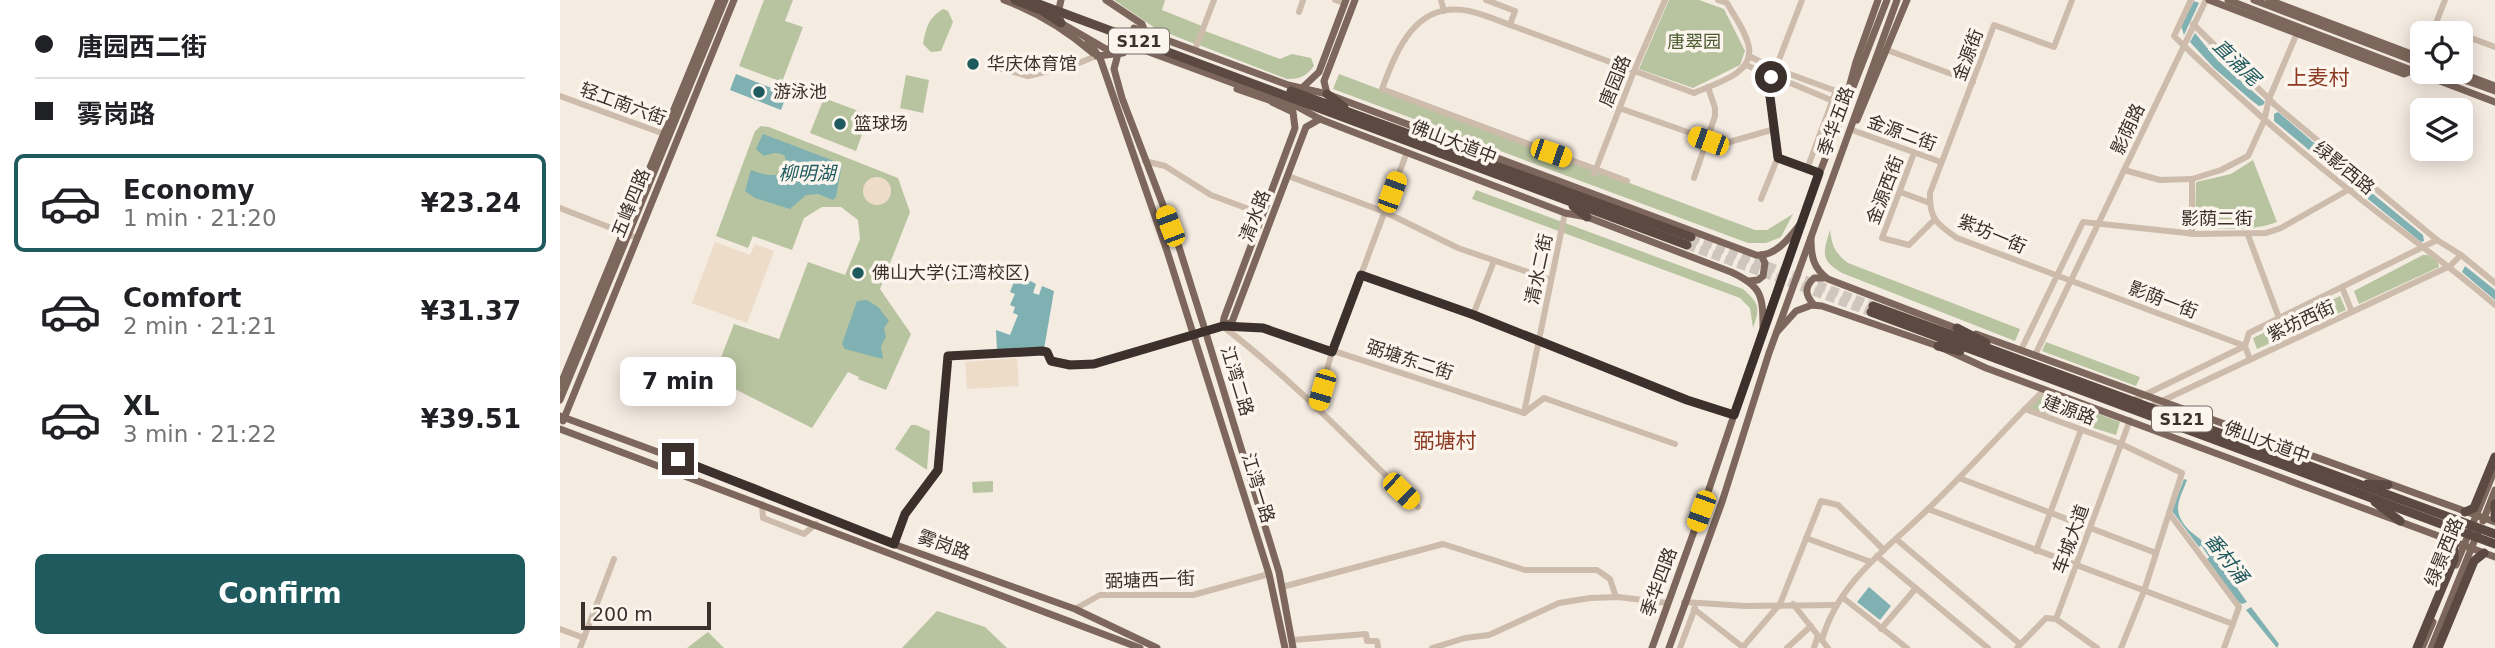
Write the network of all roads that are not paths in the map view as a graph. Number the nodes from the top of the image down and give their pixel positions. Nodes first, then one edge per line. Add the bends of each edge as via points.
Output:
1 (719, 0) edge
2 (725, 0) edge
3 (732, 0) edge
4 (1004, 0) edge
5 (1015, 0) edge
6 (1028, 0) edge
7 (1061, 0) edge
8 (1103, 0) edge
9 (1214, 0) edge
10 (1293, 0) edge
11 (1356, 0) edge
12 (1441, 0) edge
13 (1486, 0) edge
14 (1665, 0) edge
15 (1718, 0) edge
16 (1802, 0) edge
17 (1878, 0) edge
18 (1886, 0) edge
19 (1897, 0) edge
20 (1907, 0) edge
21 (2072, 0) edge
22 (2191, 0) edge
23 (2207, 0) edge
24 (2228, 0) edge
25 (2254, 0) edge
26 (2269, 0) edge
27 (2445, 0) edge
28 (1341, 1) edge
29 (1303, 2) edge
30 (1728, 2) edge
31 (1044, 4) edge
32 (1444, 11) junction
33 (1299, 12) dead end
34 (720, 19) junction
35 (1049, 21) junction
36 (2437, 21) edge
37 (1061, 23) junction
38 (2301, 23) junction
39 (2193, 24) junction
40 (1510, 25) junction
41 (1138, 26) junction
42 (719, 31) junction
43 (1149, 32) junction
44 (2473, 39) edge
45 (1088, 41) junction
46 (2183, 45) junction
47 (1196, 47) junction
48 (2495, 47) edge
49 (1131, 50) junction
50 (1888, 50) junction
51 (1096, 55) junction
52 (1749, 56) junction
53 (2410, 59) edge
54 (2410, 64) edge
55 (1746, 65) junction
56 (999, 68) dead end
57 (1634, 71) junction
58 (1774, 72) junction
59 (1322, 75) junction
60 (1267, 77) junction
61 (2473, 78) edge
62 (1252, 81) junction
63 (1973, 82) junction
64 (2473, 83) edge
65 (2460, 84) edge
66 (2495, 86) edge
67 (1709, 87) junction
68 (1302, 88) junction
69 (1116, 91) junction
70 (1836, 91) junction
71 (2495, 91) edge
72 (1327, 94) junction
73 (1847, 95) junction
74 (560, 96) edge
75 (2269, 99) junction
76 (1833, 100) junction
77 (1272, 102) junction
78 (2495, 102) edge
79 (1288, 103) junction
80 (1845, 106) junction
81 (1298, 107) junction
82 (1619, 108) junction
83 (1326, 110) junction
84 (1351, 112) junction
85 (1320, 119) junction
86 (2264, 121) junction
87 (1775, 129) junction
88 (1852, 130) junction
89 (671, 137) junction
90 (1708, 141) junction
91 (1844, 146) junction
92 (1407, 152) junction
93 (1914, 153) junction
94 (1134, 157) junction
95 (1778, 158) junction
96 (1145, 161) junction
97 (1941, 162) junction
98 (1807, 169) junction
99 (2124, 170) junction
100 (1595, 171) junction
101 (1278, 173) junction
102 (1819, 173) junction
103 (1288, 176) junction
104 (1694, 178) dead end
105 (2363, 178) junction
106 (2192, 179) junction
107 (1628, 181) dead end
108 (2348, 190) junction
109 (1592, 192) junction
110 (1900, 192) junction
111 (1568, 196) junction
112 (1761, 199) dead end
113 (1930, 203) junction
114 (560, 208) edge
115 (1385, 212) junction
116 (1565, 213) junction
117 (1262, 214) junction
118 (1587, 217) junction
119 (1272, 218) junction
120 (1935, 219) junction
121 (1801, 223) junction
122 (2098, 224) junction
123 (2192, 234) junction
124 (631, 235) junction
125 (2248, 235) junction
126 (1811, 238) junction
127 (2437, 240) junction
128 (1689, 241) tunnel mouth
129 (2424, 246) junction
130 (2461, 254) junction
131 (1762, 255) junction
132 (1494, 261) junction
133 (1244, 262) junction
134 (1254, 266) junction
135 (2450, 266) junction
136 (1361, 275) junction
137 (2058, 275) junction
138 (1828, 279) junction
139 (1551, 280) junction
140 (2072, 280) junction
141 (1749, 281) junction
142 (606, 283) junction
143 (2495, 283) edge
144 (2342, 287) junction
145 (1814, 305) junction
146 (2495, 305) edge
147 (1872, 309) tunnel mouth
148 (2352, 312) junction
149 (1474, 315) junction
150 (2279, 318) junction
151 (1223, 326) junction
152 (1763, 328) junction
153 (1957, 328) junction
154 (1205, 330) junction
155 (1777, 332) junction
156 (1193, 334) junction
157 (1539, 341) junction
158 (1938, 346) junction
159 (2245, 346) junction
160 (2021, 350) junction
161 (1332, 352) junction
162 (2035, 355) junction
163 (2003, 358) junction
164 (2250, 360) junction
165 (560, 386) edge
166 (2045, 389) junction
167 (2144, 395) junction
168 (560, 400) edge
169 (2132, 401) junction
170 (2161, 401) junction
171 (2149, 407) junction
172 (1316, 408) junction
173 (2025, 409) junction
174 (1524, 413) junction
175 (1734, 415) junction
176 (561, 417) edge
177 (2130, 420) junction
178 (560, 428) edge
179 (2081, 430) junction
180 (1675, 444) dead end
181 (2121, 444) junction
182 (2495, 457) edge
183 (2495, 469) edge
184 (1959, 478) junction
185 (2358, 483) junction
186 (2388, 485) junction
187 (2495, 491) edge
188 (2368, 496) junction
189 (762, 504) junction
190 (2495, 504) edge
191 (1418, 507) dead end
192 (1928, 509) junction
193 (2465, 512) junction
194 (2050, 513) junction
195 (2169, 513) junction
196 (2495, 520) edge
197 (2400, 521) junction
198 (816, 524) junction
199 (2090, 528) junction
200 (2495, 534) edge
201 (1806, 538) junction
202 (1896, 539) junction
203 (2448, 539) junction
204 (894, 544) junction
205 (2495, 544) edge
206 (1884, 550) junction
207 (2036, 551) junction
208 (2156, 552) junction
209 (2484, 553) junction
210 (1877, 556) junction
211 (2495, 557) edge
212 (614, 559) dead end
213 (1871, 562) junction
214 (2076, 566) junction
215 (1269, 574) junction
216 (1282, 587) junction
217 (1916, 588) junction
218 (2144, 591) junction
219 (1616, 597) junction
220 (1842, 597) junction
221 (1685, 602) junction
222 (1668, 603) junction
223 (1780, 604) junction
224 (1793, 604) junction
225 (1835, 605) junction
226 (1695, 606) junction
227 (1075, 609) junction
228 (2056, 619) junction
229 (2233, 624) junction
230 (1811, 626) junction
231 (560, 629) edge
232 (1881, 629) junction
233 (584, 638) junction
234 (1820, 638) junction
235 (1672, 640) junction
236 (1293, 644) edge
237 (1683, 646) edge
238 (2019, 646) edge
239 (580, 648) edge
240 (1140, 648) edge
241 (1157, 648) edge
242 (1285, 648) edge
243 (1378, 648) edge
244 (1432, 648) edge
245 (1651, 648) edge
246 (1668, 648) edge
247 (1743, 648) edge
248 (1787, 648) edge
249 (1814, 648) edge
250 (1828, 648) edge
251 (1907, 648) edge
252 (1988, 648) edge
253 (2097, 648) edge
254 (2121, 648) edge
255 (2224, 648) edge
256 (2419, 648) edge
257 (2431, 648) edge
258 (2438, 648) edge

1 - 89 main road
2 - 34 main road, 五峰四路
3 - 34 main road, 五峰四路
3 - 42 main road
4 - 31 main road
5 - 31 highway
6 - 62 highway, S121
7 - 37 main road
8 - 41 main road
9 - 47 street
10 - 29 street
11 - 59 main road
12 - 32 street
13 - 40 street via 1516,11
14 - 57 street, 唐园路
15 - 30 street
16 - 58 street
17 - 73 main road
18 - 80 main road, 季华五路
19 - 91 main road, 季华五路
20 - 50 main road
21 - 63 street, 金源街 via 2054,47 1994,25
22 - 46 street, 影荫路 via 2174,36
23 - 38 main road
23 - 39 street, 影荫路
24 - 38 main road
25 - 38 main road
26 - 38 main road
27 - 36 street
28 - 59 main road
29 - 33 street
30 - 52 street via 1749,46
31 - 35 main road
31 - 35 main road
31 - 37 highway
31 - 62 highway, S121
32 - 40 street via 1468,11
32 - 100 street via 1418,22 1406,36 1382,89
34 - 42 main road, 五峰四路
34 - 89 main road, 五峰四路
35 - 51 main road
37 - 45 main road
38 - 53 main road via 2360,37
38 - 54 main road via 2392,65
38 - 75 street
39 - 46 street, 影荫路
39 - 75 street, 绿影西路
40 - 57 street
41 - 43 main road
41 - 49 main road
42 - 89 main road, 五峰四路
43 - 47 main road
43 - 49 main road
43 - 62 main road
44 - 48 street
45 - 49 main road via 1106,50
45 - 69 main road
46 - 86 street, 绿影西路
46 - 99 street, 影荫路
47 - 60 main road
49 - 51 main road
49 - 62 main road
49 - 69 main road via 1114,69
49 - 77 main road
49 - 96 main road via 1117,69
50 - 63 street
50 - 88 main road
51 - 56 street via 1028,76
51 - 94 main road
52 - 55 street
52 - 58 street
55 - 58 street
55 - 67 street
57 - 67 street via 1694,93
57 - 82 street, 唐园路
58 - 70 street
58 - 76 street
58 - 87 street via 1769,89
59 - 68 main road
59 - 72 main road
60 - 62 main road
60 - 68 main road
61 - 66 main road
62 - 79 main road
62 - 83 highway, 佛山大道中 / S121
62 - 84 highway, 佛山大道中 / S121
63 - 97 street, 金源街
64 - 71 main road
65 - 78 main road
67 - 90 street via 1715,108
68 - 72 main road
69 - 94 main road, 江湾一路
69 - 96 main road, 江湾二路
70 - 73 street
70 - 76 street
72 - 84 highway
72 - 109 main road
73 - 80 main road
74 - 89 street, 轻工南六街
75 - 86 street
75 - 105 street, 绿影西路
76 - 80 street
76 - 98 street
77 - 79 main road
77 - 101 main road via 1293,112 1296,120
79 - 81 main road
80 - 102 main road, 季华五路
81 - 83 highway
81 - 85 main road
82 - 90 street
82 - 100 street, 唐园路
83 - 111 highway, 佛山大道中 / S121
84 - 111 highway, 佛山大道中 / S121
85 - 92 main road
85 - 103 main road, 清水路 via 1306,127
86 - 106 street via 2248,156
86 - 108 street, 绿影西路
87 - 90 street via 1722,144
87 - 95 street
88 - 91 main road
88 - 93 street, 金源二街
89 - 124 main road, 五峰四路
89 - 124 main road, 五峰四路 via 651,174
90 - 104 street
91 - 126 main road, 季华五路
92 - 115 street
92 - 116 main road
93 - 97 street, 金源二街
93 - 110 street, 金源西街
94 - 156 main road, 江湾一路
95 - 98 street
95 - 112 street
96 - 117 street via 1166,166 1211,195
96 - 154 main road, 江湾二路
97 - 113 street
98 - 102 street
99 - 106 street via 2161,180
99 - 122 street, 影荫路
100 - 107 street
101 - 103 main road
101 - 117 main road
102 - 121 main road, 季华五路
103 - 115 street
103 - 119 main road, 清水路
105 - 108 street, 影荫二街
105 - 127 street, 绿影西路
106 - 123 street
108 - 125 street, 影荫二街 via 2281,229
108 - 129 street, 绿影西路
109 - 111 highway
109 - 131 main road
110 - 113 street
110 - 120 street, 金源西街 via 1882,238 1909,245
111 - 118 highway
111 - 128 highway, 佛山大道中 / S121
113 - 120 street, 紫坊一街
114 - 124 street
115 - 132 street
115 - 136 street
116 - 118 main road
116 - 139 street, 清水二街
117 - 119 main road
117 - 133 main road
118 - 141 main road
119 - 134 main road, 清水路
120 - 137 street, 紫坊一街 via 1957,238
121 - 131 main road via 1777,250
121 - 152 main road, 季华五路
122 - 123 street, 影荫二街
122 - 137 street via 2083,222
122 - 140 street, 影荫路
123 - 125 street, 影荫二街
124 - 142 main road, 五峰四路
124 - 176 main road, 五峰四路
125 - 150 street
126 - 138 main road via 1811,258
126 - 155 main road, 季华五路
127 - 129 street, 紫坊西街
127 - 130 street, 绿影西路
129 - 135 street, 绿影西路
129 - 144 street, 紫坊西街
130 - 135 street, 紫坊西街
130 - 143 street, 绿影西路
131 - 141 main road via 1763,276
132 - 139 street
132 - 149 street
133 - 134 main road
133 - 151 main road
134 - 151 main road, 清水路 via 1232,322
135 - 146 street, 绿影西路
135 - 148 street, 紫坊西街
136 - 149 street
136 - 161 street
137 - 140 street, 紫坊一街
137 - 160 street
138 - 145 main road via 1814,278 1807,285
138 - 153 main road, 佛山大道中
139 - 157 street, 清水二街
140 - 159 street, 影荫一街
140 - 162 street, 影荫路
141 - 152 main road via 1762,298
142 - 165 main road
142 - 168 main road, 五峰四路
144 - 148 street
144 - 150 street, 紫坊西街
145 - 155 main road via 1796,311
145 - 158 main road
147 - 163 highway, 佛山大道中 / S121
148 - 164 street, 紫坊西街
149 - 157 street
150 - 159 street, 紫坊西街 via 2249,333
151 - 154 main road, 弼塘东二街
151 - 161 street, 弼塘东二街 via 1263,328
151 - 172 street
152 - 175 main road, 季华四路
153 - 160 main road, 佛山大道中
153 - 163 highway
154 - 156 main road, 弼塘东二街
154 - 216 main road, 江湾二路
155 - 221 main road, 季华四路
156 - 204 street via 1094,364 1051,361 1042,351 948,356 938,470 905,514
156 - 215 main road, 江湾一路
157 - 174 street, 清水二街
157 - 175 street
158 - 163 highway
158 - 166 main road
159 - 164 street
159 - 167 street, 紫坊西街
160 - 162 main road, 佛山大道中
161 - 172 street
161 - 174 street, 弼塘东二街
162 - 167 main road, 佛山大道中
163 - 169 highway, 佛山大道中 / S121
163 - 188 highway, 佛山大道中 / S121
164 - 170 street, 紫坊西街
166 - 173 street
166 - 177 main road
167 - 169 street, 紫坊西街
167 - 170 main road, 佛山大道中
169 - 171 highway, 佛山大道中 / S121
170 - 171 street, 紫坊西街
170 - 186 main road, 佛山大道中
171 - 185 highway, 佛山大道中 / S121
172 - 191 street
173 - 179 street, 建源路
173 - 184 street, 建源路
174 - 180 street via 1544,398
175 - 222 main road, 季华四路
176 - 178 main road, 五峰四路
176 - 204 main road, 雾岗路
177 - 181 street, 车城大道
177 - 197 main road
178 - 189 main road, 雾岗路
179 - 181 street, 建源路
179 - 194 street
181 - 195 street, 建源路 via 2182,473
181 - 199 street, 车城大道
182 - 193 highway via 2474,508
183 - 256 main road, 绿景西路
184 - 192 street, 建源路
184 - 194 street
185 - 186 highway
185 - 200 highway, 佛山大道中 / S121
186 - 193 main road, 佛山大道中
187 - 257 main road, 绿景西路
188 - 197 highway
188 - 205 highway, 佛山大道中 / S121
189 - 198 main road, 雾岗路
189 - 198 street via 763,519 804,534
190 - 196 highway
192 - 202 street, 建源路
192 - 207 street
193 - 196 main road, 佛山大道中
194 - 199 street
194 - 207 street
195 - 208 street, 建源路
195 - 229 street via 2239,607
197 - 203 main road
198 - 240 main road, 雾岗路
199 - 208 street
199 - 214 street, 车城大道
201 - 206 street via 1821,501 1838,505
201 - 213 street
201 - 223 street
202 - 206 street, 建源路
202 - 238 street
203 - 209 main road
203 - 256 highway via 2454,544 2454,559
204 - 227 main road, 雾岗路
206 - 210 street, 建源路
207 - 214 street
208 - 218 street, 建源路
209 - 211 main road
209 - 258 highway via 2474,561
210 - 213 street, 建源路
210 - 217 street
212 - 233 street
213 - 220 street, 建源路
214 - 218 street
214 - 228 street, 车城大道
215 - 227 street, 弼塘西一街 via 1193,595 1100,596
215 - 242 main road
216 - 219 street via 1443,544 1525,570 1597,570 1610,579
216 - 236 main road, 江湾二路
217 - 232 street
217 - 252 street
218 - 229 street
218 - 254 street, 建源路
219 - 222 street
219 - 244 street via 1559,603 1489,635
220 - 225 street, 建源路
220 - 232 street
221 - 226 street
221 - 235 main road, 季华四路
222 - 245 main road, 季华四路
223 - 224 street
223 - 226 street
223 - 247 street
224 - 225 street
224 - 230 street
225 - 234 street
226 - 237 street
226 - 247 street
227 - 241 main road, 雾岗路
228 - 238 street via 2046,618
228 - 253 street
229 - 255 street
230 - 234 street
230 - 248 street
231 - 233 street
232 - 251 street
233 - 239 street
234 - 249 street
234 - 250 street
235 - 237 street
235 - 246 main road, 季华四路
236 - 243 street via 1366,635 1367,641 1377,641

